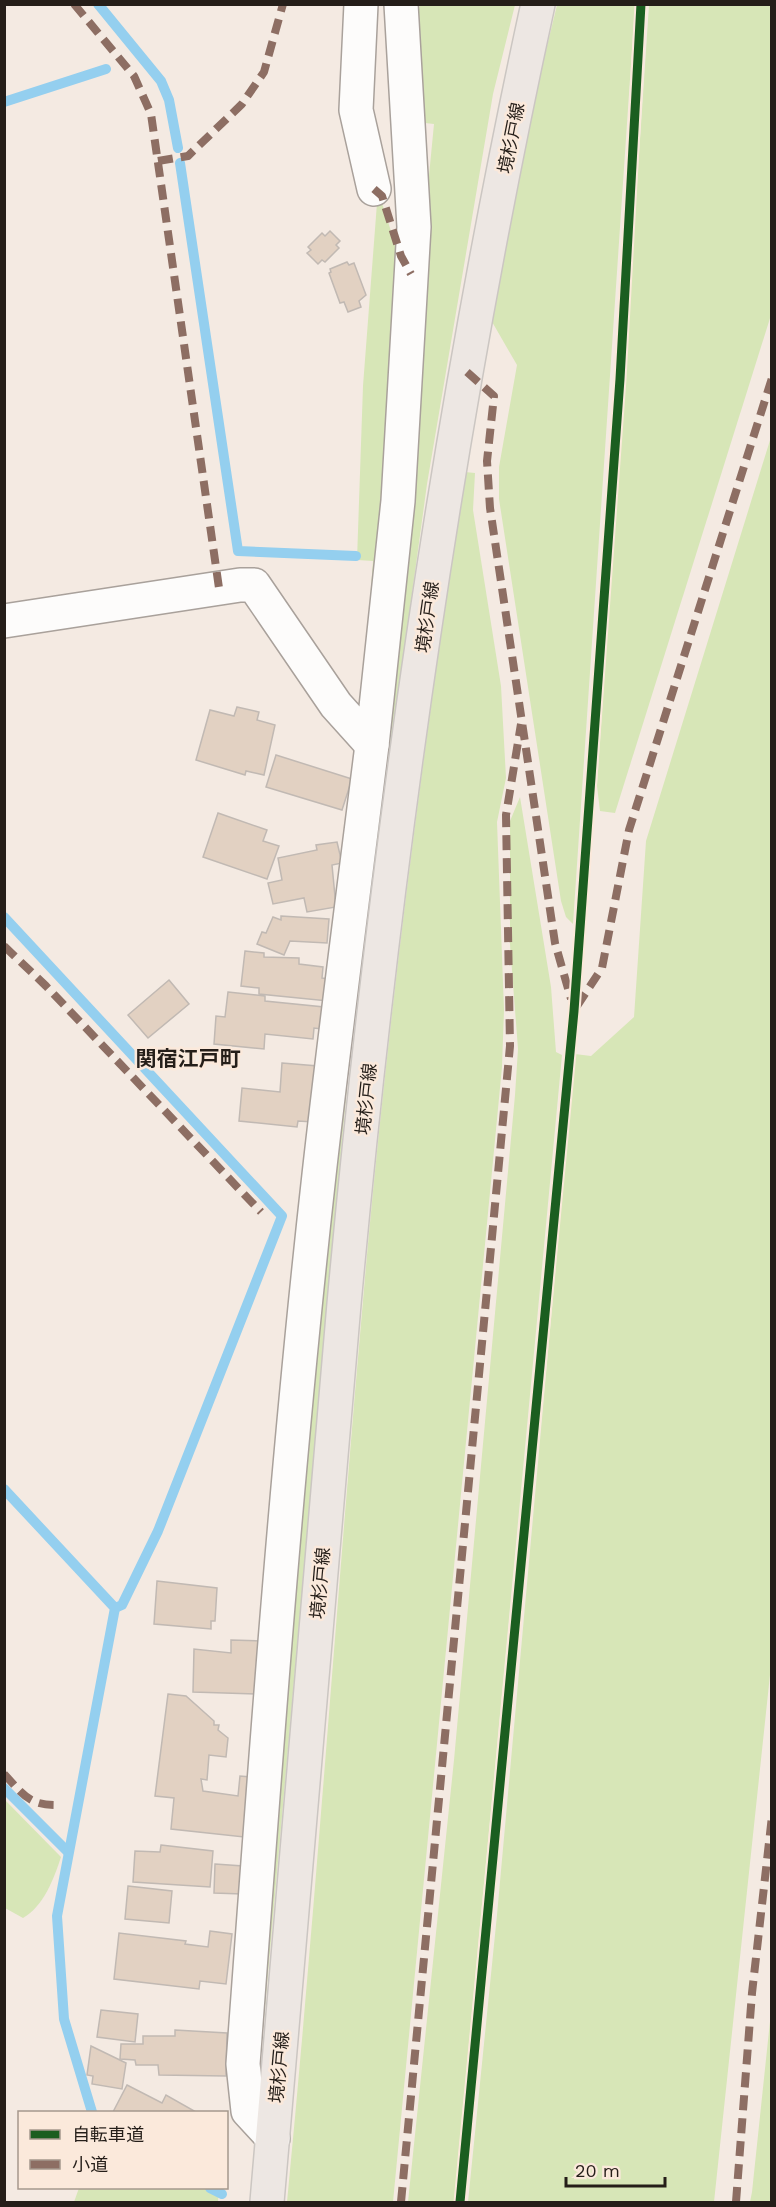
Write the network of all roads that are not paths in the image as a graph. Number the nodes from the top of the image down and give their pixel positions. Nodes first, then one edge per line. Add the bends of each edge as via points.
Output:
1 (361, 4) edge
2 (401, 4) edge
3 (538, 4) edge
4 (374, 189) dead end
5 (4, 621) edge
6 (372, 746) junction
7 (273, 2138) junction
8 (267, 2202) edge

1 - 4 street via 356,110
2 - 6 street via 414,227 398,501
3 - 7 main road, 境杉戸線 via 434,566 379,982 344,1300
5 - 6 street via 254,585 336,705
6 - 7 street via 306,1303 244,2052 248,2110
7 - 8 main road, 境杉戸線

